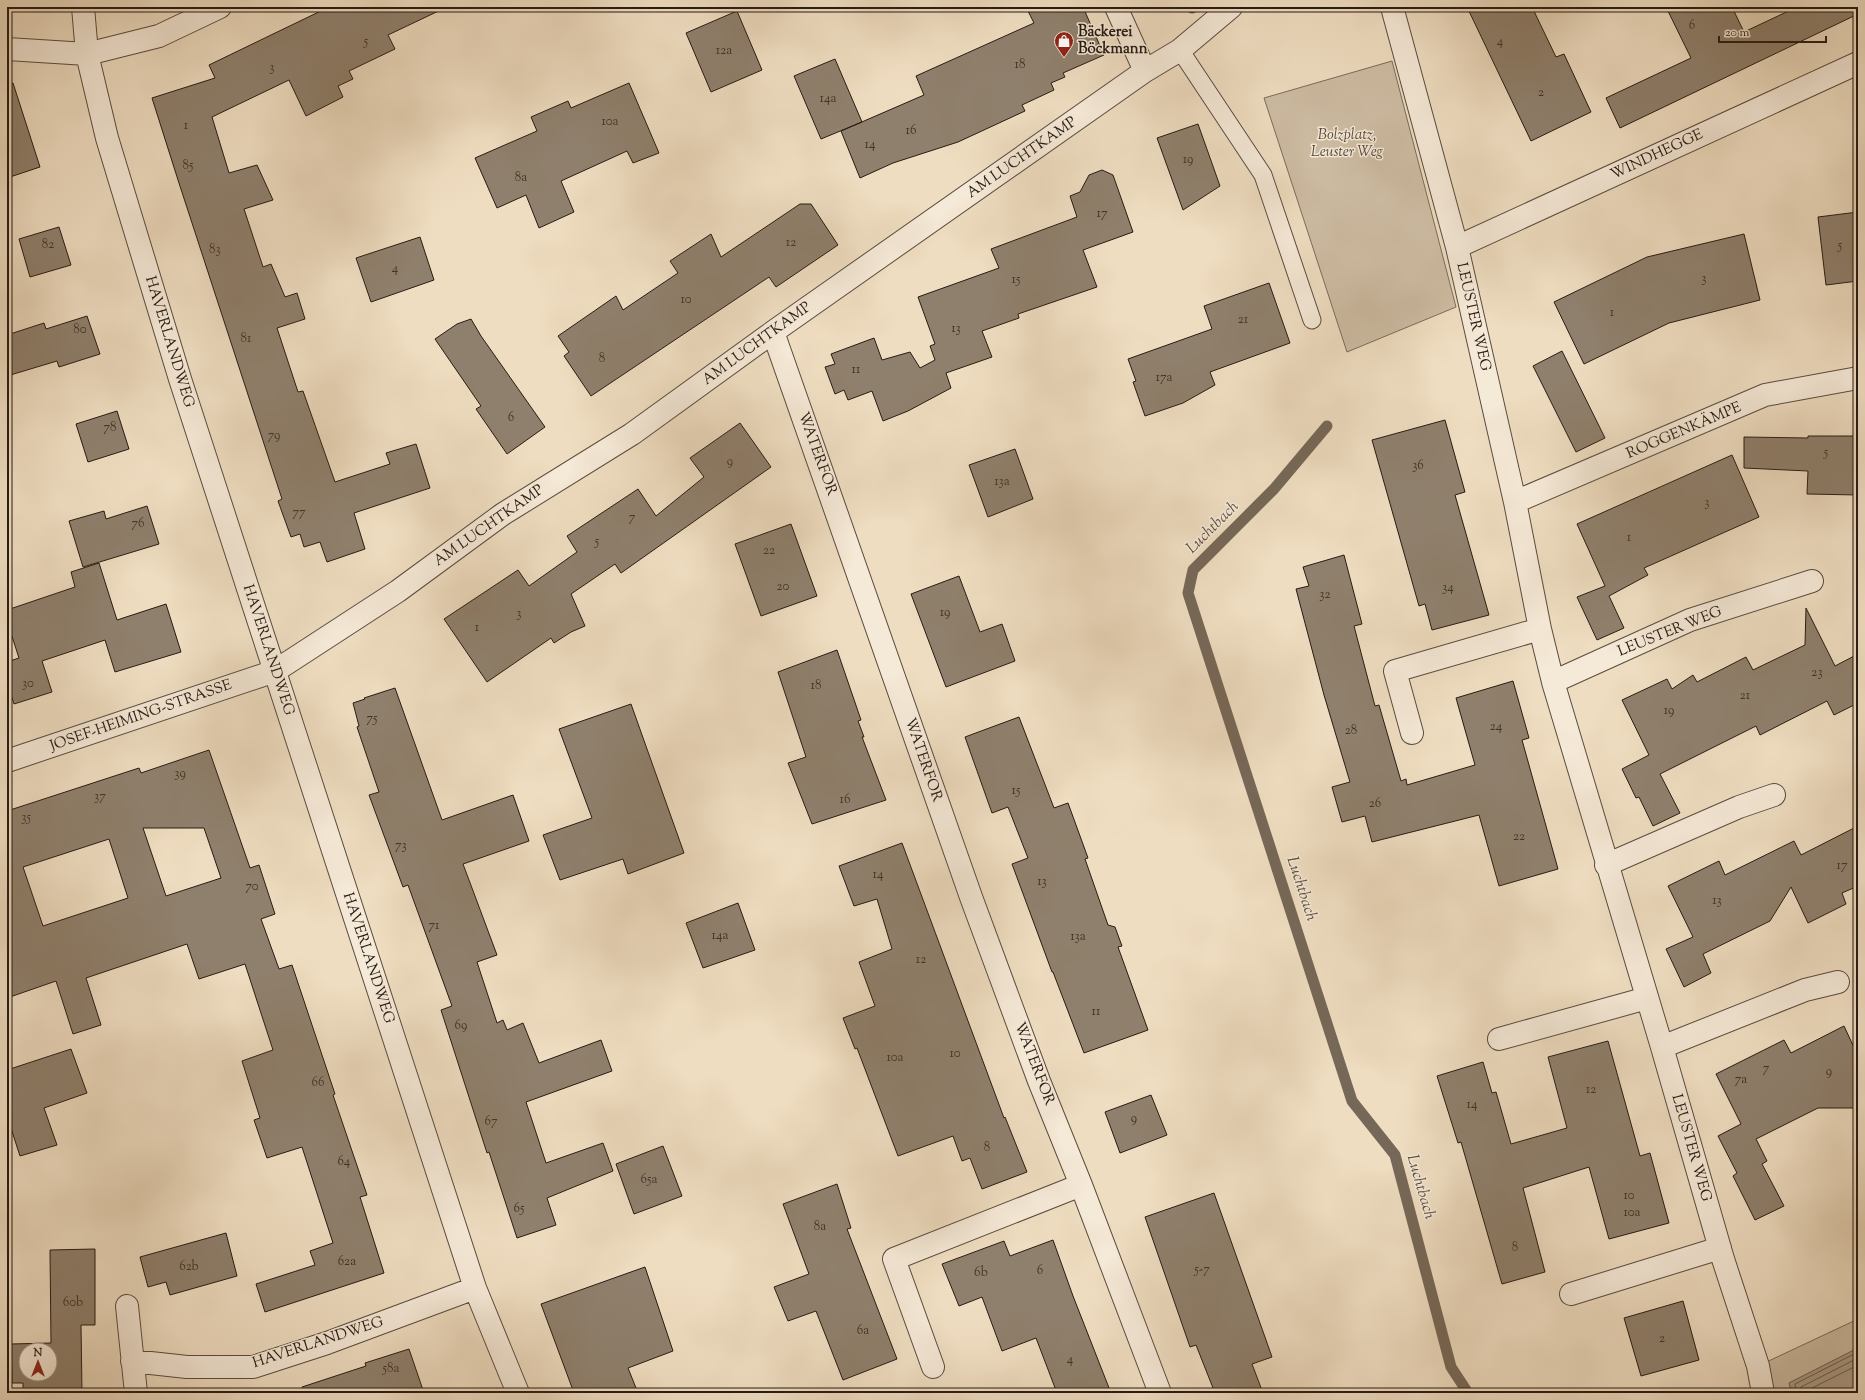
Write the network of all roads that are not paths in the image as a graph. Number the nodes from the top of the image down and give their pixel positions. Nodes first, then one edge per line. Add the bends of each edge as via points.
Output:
1 (84, 7) edge
2 (220, 7) edge
3 (1116, 7) edge
4 (1231, 7) edge
5 (1392, 7) edge
6 (7, 49) edge
7 (1180, 50) junction
8 (87, 54) junction
9 (1858, 63) edge
10 (1145, 71) junction
11 (1457, 247) junction
12 (1312, 320) dead end
13 (773, 332) junction
14 (1858, 378) edge
15 (1515, 502) junction
16 (1812, 581) dead end
17 (1540, 630) junction
18 (275, 671) junction
19 (1552, 682) junction
20 (1412, 733) dead end
21 (7, 761) edge
22 (1774, 795) dead end
23 (1606, 865) junction
24 (1838, 982) dead end
25 (1647, 998) junction
26 (1499, 1039) dead end
27 (1662, 1047) junction
28 (1082, 1185) junction
29 (1720, 1248) junction
30 (475, 1288) junction
31 (1571, 1294) dead end
32 (127, 1306) dead end
33 (132, 1361) junction
34 (933, 1367) dead end
35 (136, 1393) edge
36 (518, 1393) edge
37 (1160, 1393) edge
38 (1763, 1393) edge

1 - 8 street, HAVERLANDWEG
2 - 8 street via 159,36
3 - 10 street
4 - 7 street, AM LUCHTKAMP
5 - 11 street, LEUSTER WEG
6 - 8 street
7 - 10 street, AM LUCHTKAMP
7 - 12 lane via 1263,175
8 - 18 street, HAVERLANDWEG via 107,138 178,372
9 - 11 street, WINDHEGGE
10 - 13 street, AM LUCHTKAMP
11 - 15 street, LEUSTER WEG
13 - 18 street, AM LUCHTKAMP via 632,434 503,514 398,591
13 - 28 street, WATERFOR via 971,898
14 - 15 street, ROGGENKÄMPE via 1766,395
15 - 17 street, LEUSTER WEG
16 - 19 street, LEUSTER WEG via 1690,620
17 - 19 street, LEUSTER WEG
17 - 20 street via 1395,671
18 - 21 street, JOSEF-HEIMING-STRASSE
18 - 30 street, HAVERLANDWEG
19 - 23 street, LEUSTER WEG
22 - 23 street via 1739,807
23 - 25 street, LEUSTER WEG
24 - 27 street via 1805,990
25 - 26 street
25 - 27 street, LEUSTER WEG
27 - 29 street, LEUSTER WEG
28 - 34 street via 894,1258
28 - 37 street, WATERFOR
29 - 31 street
29 - 38 street, LEUSTER WEG via 1758,1366
30 - 33 street, HAVERLANDWEG via 327,1343 253,1367 187,1367
30 - 36 street, HAVERLANDWEG
32 - 33 street
33 - 35 street

